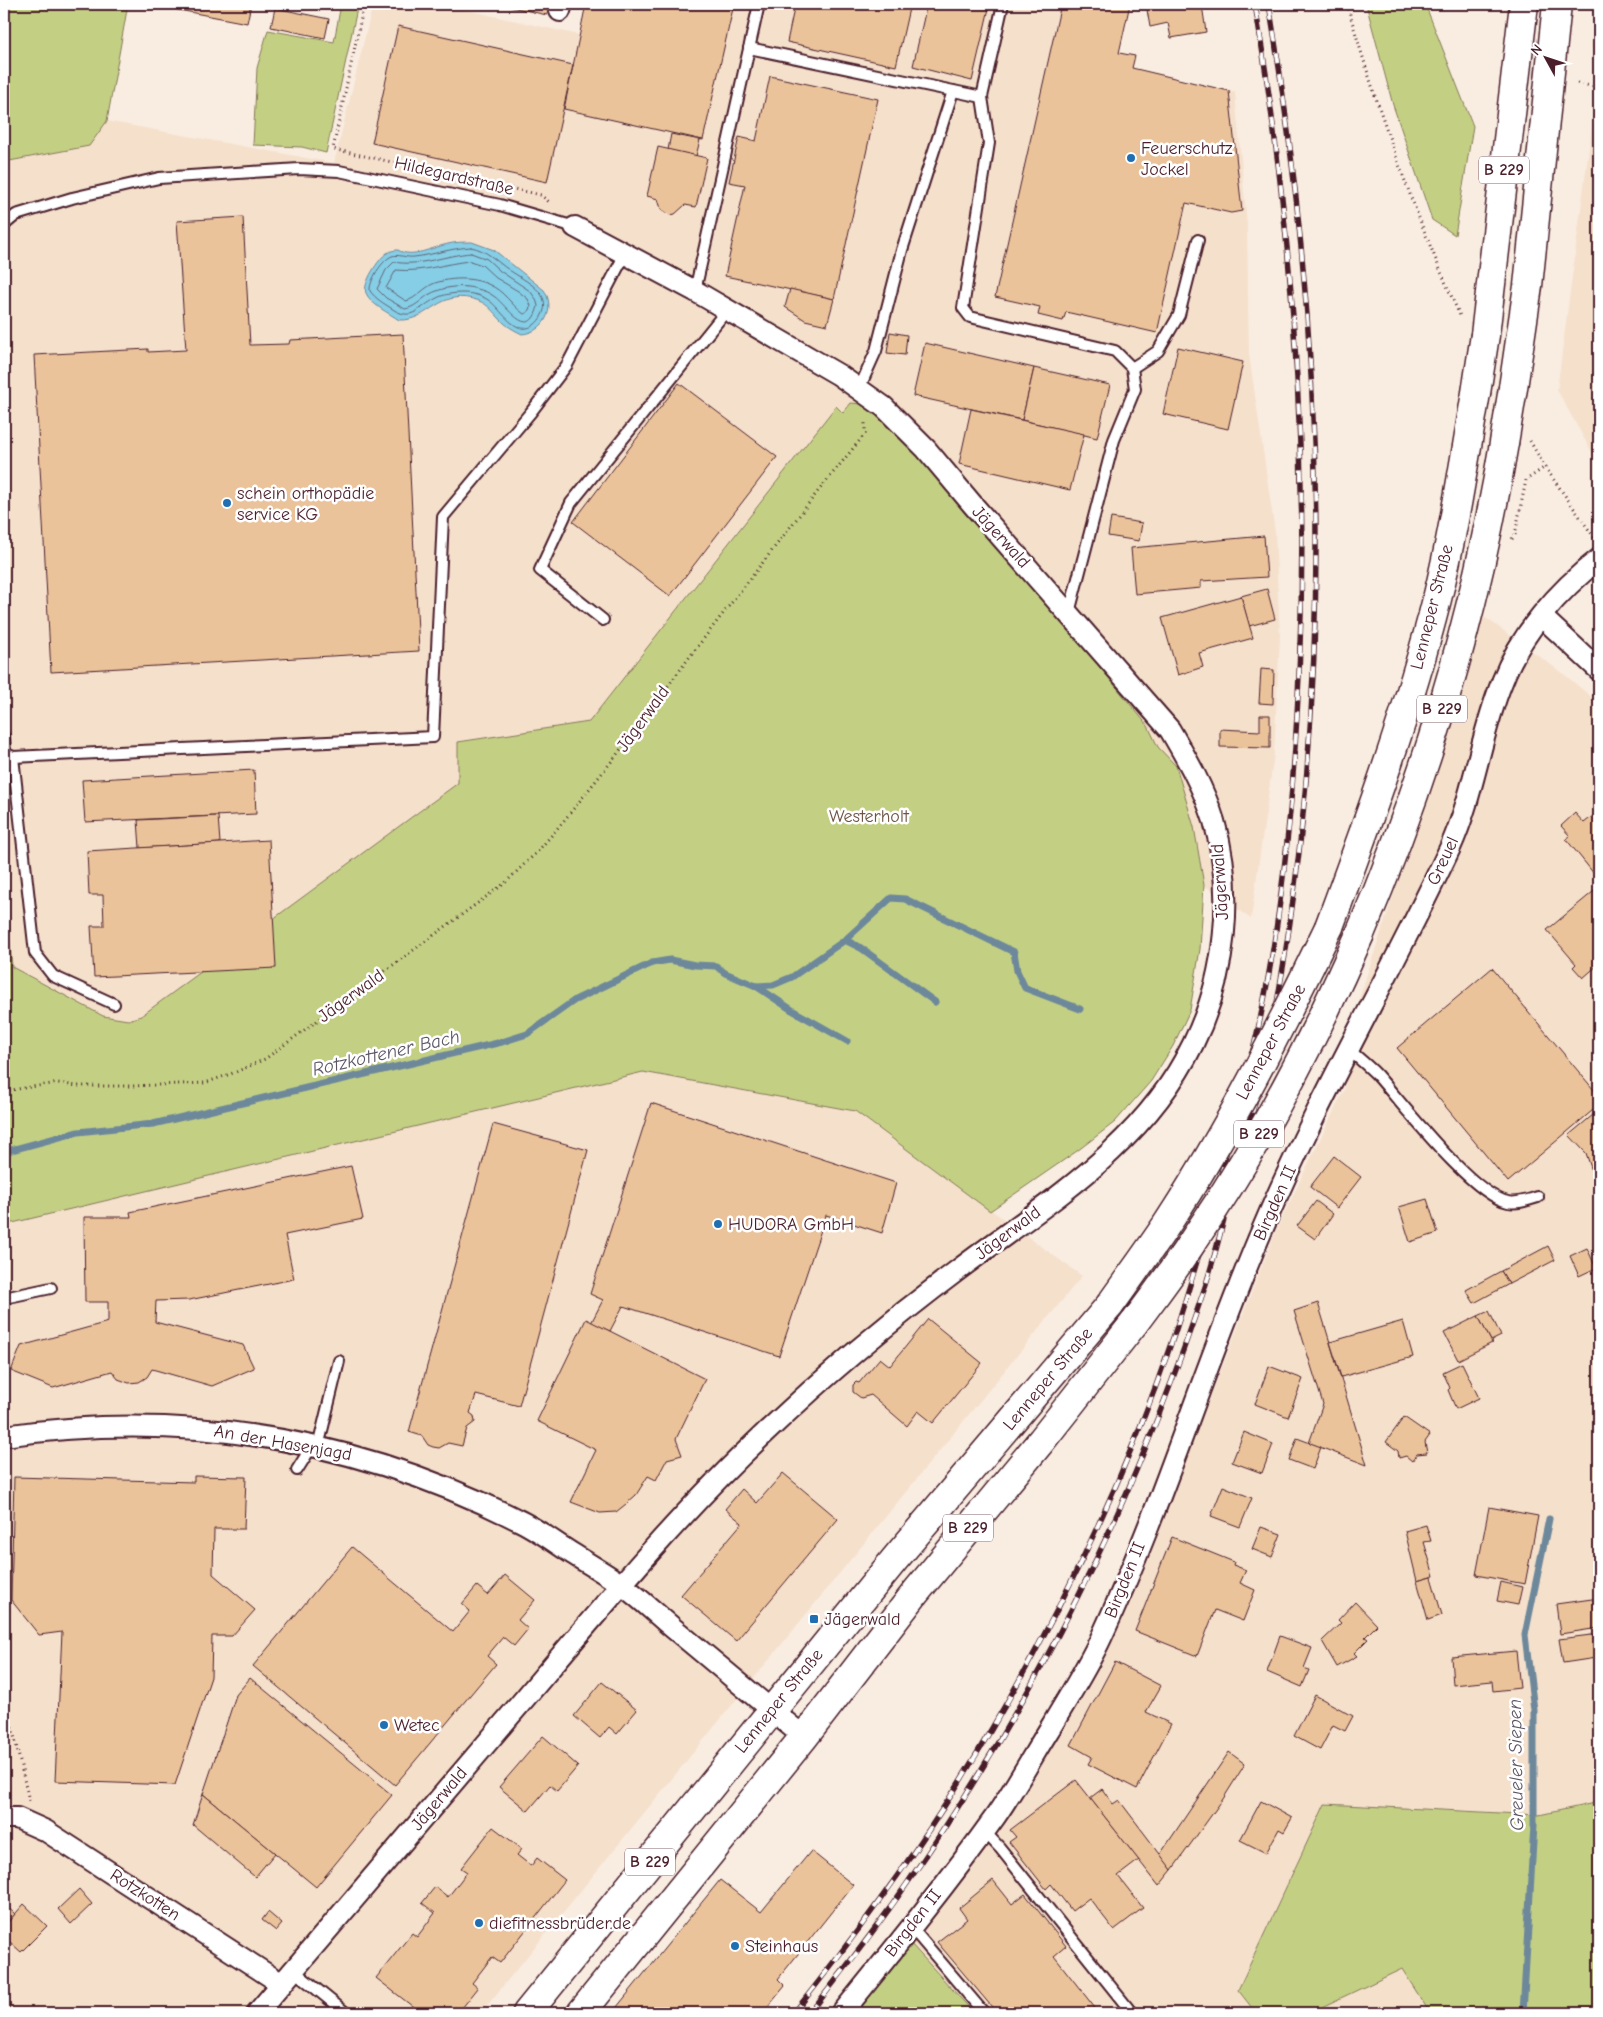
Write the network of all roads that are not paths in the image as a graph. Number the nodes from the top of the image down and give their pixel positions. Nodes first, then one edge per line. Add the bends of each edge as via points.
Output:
1 (759, 4) edge
2 (1003, 4) edge
3 (1524, 4) edge
4 (1557, 4) edge
5 (749, 48) junction
6 (953, 91) junction
7 (982, 97) junction
8 (4, 225) edge
9 (575, 227) joint
10 (1198, 240) dead end
11 (626, 254) junction
12 (695, 291) junction
13 (727, 310) junction
14 (1132, 368) junction
15 (862, 391) junction
16 (1599, 560) edge
17 (1069, 613) junction
18 (1542, 616) junction
19 (603, 620) dead end
20 (1599, 670) edge
21 (4, 737) edge
22 (14, 757) junction
23 (114, 1004) dead end
24 (1347, 1048) junction
25 (1322, 1098) joint
26 (1538, 1198) dead end
27 (51, 1288) dead end
28 (4, 1298) edge
29 (339, 1361) dead end
30 (4, 1436) edge
31 (315, 1446) junction
32 (297, 1470) dead end
33 (622, 1585) junction
34 (772, 1711) junction
35 (804, 1736) junction
36 (11, 1818) edge
37 (984, 1831) junction
38 (911, 1927) junction
39 (287, 1977) junction
40 (257, 2013) edge
41 (346, 2013) edge
42 (527, 2013) edge
43 (581, 2013) edge
44 (842, 2013) edge
45 (984, 2013) edge
46 (1132, 2013) edge

1 - 5 lane
2 - 7 lane
3 - 34 main road, Lenneper Straße / B 229, bridge via 1485,335 1458,500 1436,600 1404,712 1371,816 1329,927 1282,1024 1226,1127 1167,1224 1110,1305 889,1566
4 - 35 main road, Lenneper Straße / B 229, bridge via 1528,286 1486,542 1450,684 1412,801 1360,934 1310,1040 1194,1241 1135,1322
5 - 6 lane
5 - 12 lane
6 - 7 lane
6 - 15 lane
7 - 14 lane via 990,143 963,308 970,317 1115,351
8 - 9 lane via 16,215 72,198 159,178 299,169 348,173 500,205
9 - 11 street
10 - 14 lane via 1179,315 1158,351
11 - 12 street
11 - 22 lane via 567,365 532,412 443,516 433,737
12 - 13 street
13 - 15 street
13 - 19 lane via 570,503 540,570
14 - 17 lane via 1135,389 1114,440
15 - 17 street, Jägerwald via 916,437
16 - 18 street, Greuel via 1580,574
17 - 33 street, Jägerwald via 1170,730 1190,763 1215,824 1226,906 1222,956 1211,1002 1194,1043 1172,1083 1140,1123 1105,1158 901,1313 835,1368 692,1506
18 - 20 street
18 - 24 street, Greuel via 1517,652 1500,685 1463,816 1452,842
21 - 22 lane via 5,753
22 - 23 lane via 35,953 53,976
24 - 25 street, Greuel
24 - 26 lane via 1374,1073 1441,1149 1493,1196 1517,1203
25 - 37 street, Birgden II via 1260,1233 1102,1636 1046,1734
27 - 28 lane
29 - 31 lane
30 - 31 street, An der Hasenjagd via 90,1426 149,1426 208,1430
31 - 32 lane
31 - 33 street, An der Hasenjagd via 358,1456 468,1496 518,1520
33 - 34 street
33 - 39 street, Jägerwald
34 - 35 street
34 - 42 main road, Lenneper Straße / B 229
35 - 43 main road, Lenneper Straße / B 229
36 - 39 street, Rotzkotten via 46,1831
37 - 38 street, Birgden II
37 - 46 lane
38 - 44 street, Birgden II
38 - 45 lane
39 - 40 street, Jägerwald
39 - 41 lane

